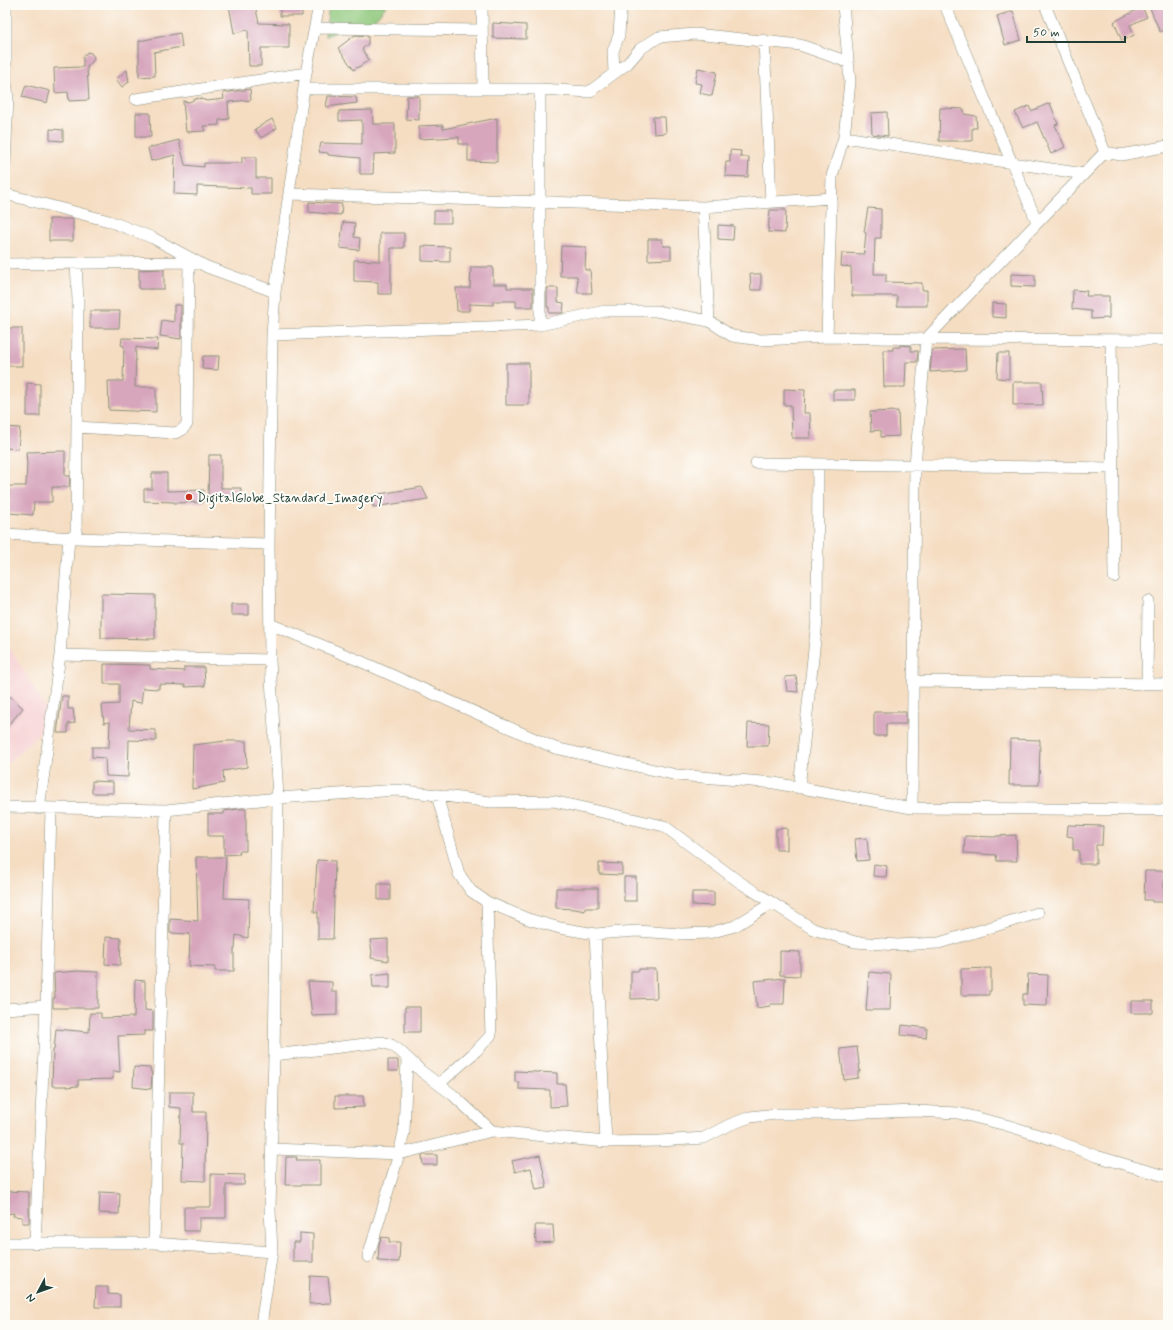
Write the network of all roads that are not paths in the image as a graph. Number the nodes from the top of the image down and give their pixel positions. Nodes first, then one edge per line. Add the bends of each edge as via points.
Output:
1 (6, 5) edge
2 (319, 5) edge
3 (482, 5) edge
4 (621, 5) edge
5 (843, 5) edge
6 (945, 5) edge
7 (1045, 5) edge
8 (315, 28) junction
9 (482, 30) junction
10 (764, 40) junction
11 (848, 62) junction
12 (614, 72) junction
13 (306, 74) junction
14 (6, 82) edge
15 (304, 89) junction
16 (483, 89) junction
17 (540, 89) junction
18 (136, 98) dead end
19 (844, 137) junction
20 (1168, 146) edge
21 (1105, 152) junction
22 (1012, 163) junction
23 (5, 164) edge
24 (1084, 174) junction
25 (5, 194) edge
26 (289, 194) junction
27 (832, 198) junction
28 (540, 202) junction
29 (771, 202) junction
30 (703, 207) junction
31 (1037, 222) junction
32 (189, 262) junction
33 (76, 263) junction
34 (5, 264) edge
35 (207, 267) junction
36 (275, 292) junction
37 (709, 321) junction
38 (540, 325) junction
39 (272, 336) junction
40 (827, 338) junction
41 (926, 339) junction
42 (1112, 340) junction
43 (1168, 340) edge
44 (77, 427) junction
45 (756, 463) dead end
46 (818, 464) junction
47 (915, 465) junction
48 (1113, 468) junction
49 (5, 534) edge
50 (73, 538) junction
51 (269, 544) junction
52 (1114, 577) dead end
53 (1148, 601) dead end
54 (270, 624) junction
55 (60, 655) junction
56 (270, 660) junction
57 (913, 682) junction
58 (1147, 684) junction
59 (1168, 684) edge
60 (799, 788) junction
61 (437, 795) junction
62 (278, 798) junction
63 (5, 807) edge
64 (912, 808) junction
65 (45, 809) junction
66 (166, 810) junction
67 (1168, 810) edge
68 (487, 902) junction
69 (772, 903) junction
70 (1038, 913) dead end
71 (595, 934) junction
72 (46, 1006) junction
73 (5, 1009) edge
74 (274, 1055) junction
75 (407, 1058) junction
76 (439, 1084) junction
77 (492, 1131) junction
78 (606, 1142) junction
79 (272, 1149) junction
80 (399, 1154) junction
81 (1168, 1177) edge
82 (5, 1243) edge
83 (154, 1243) junction
84 (35, 1244) junction
85 (272, 1252) junction
86 (368, 1256) dead end
87 (261, 1325) edge

1 - 14 street
2 - 8 street
3 - 9 street
4 - 12 street via 619,35 613,51
5 - 11 street
6 - 22 street
7 - 21 street
8 - 9 street
8 - 13 street
9 - 16 street
10 - 11 street via 800,45
10 - 12 street via 695,34 659,37 640,49 628,63
10 - 29 street
11 - 19 street via 850,82
12 - 17 street via 589,92
13 - 15 street
13 - 18 street
14 - 23 street via 8,97
15 - 16 street
15 - 26 street
16 - 17 street
17 - 28 street
19 - 22 street
19 - 27 street via 832,176
20 - 21 street via 1121,155
21 - 24 street
22 - 24 street
22 - 31 street
24 - 31 street
25 - 35 street via 109,221 153,238
26 - 28 street
26 - 36 street
27 - 29 street
27 - 40 street
28 - 30 street
28 - 38 street
29 - 30 street
30 - 37 street
31 - 41 street
32 - 33 street
32 - 35 street
32 - 44 street via 187,424 182,430 175,432
33 - 34 street
33 - 44 street
35 - 36 street
36 - 39 street
37 - 38 street via 656,311 605,311
37 - 40 street via 732,336 761,340
38 - 39 street
39 - 51 street
40 - 41 street
41 - 42 street
41 - 47 street
42 - 43 street
42 - 48 street
44 - 50 street
45 - 46 street
46 - 47 street
46 - 60 street via 817,621
47 - 48 street
47 - 57 street
48 - 52 street
49 - 50 street
50 - 51 street
50 - 55 street
51 - 54 street
53 - 58 street
54 - 56 street
54 - 60 street via 555,748 677,775 774,783
55 - 56 street
55 - 65 street
56 - 62 street
57 - 58 street
57 - 64 street
58 - 59 street
60 - 64 street
61 - 62 street via 398,790
61 - 68 street via 459,874 471,891
61 - 69 street via 491,802 553,801 664,826
62 - 66 street
62 - 74 street
63 - 65 street
64 - 67 street
65 - 66 street
65 - 72 street
66 - 83 street
68 - 71 street via 528,919
68 - 76 street via 491,1035
69 - 70 street via 813,929 855,942 897,945 939,943
69 - 71 street via 736,926 709,933 637,931
71 - 78 street
72 - 73 street
72 - 84 street
74 - 75 street via 382,1042 391,1045
74 - 79 street
75 - 76 street
75 - 80 street via 404,1132
76 - 77 street
77 - 78 street
77 - 80 street
78 - 81 street via 704,1138 750,1117 776,1114 958,1112 1006,1124 1096,1156
79 - 80 street
79 - 85 street
80 - 86 street
82 - 84 street
83 - 84 street
83 - 85 street
85 - 87 street

